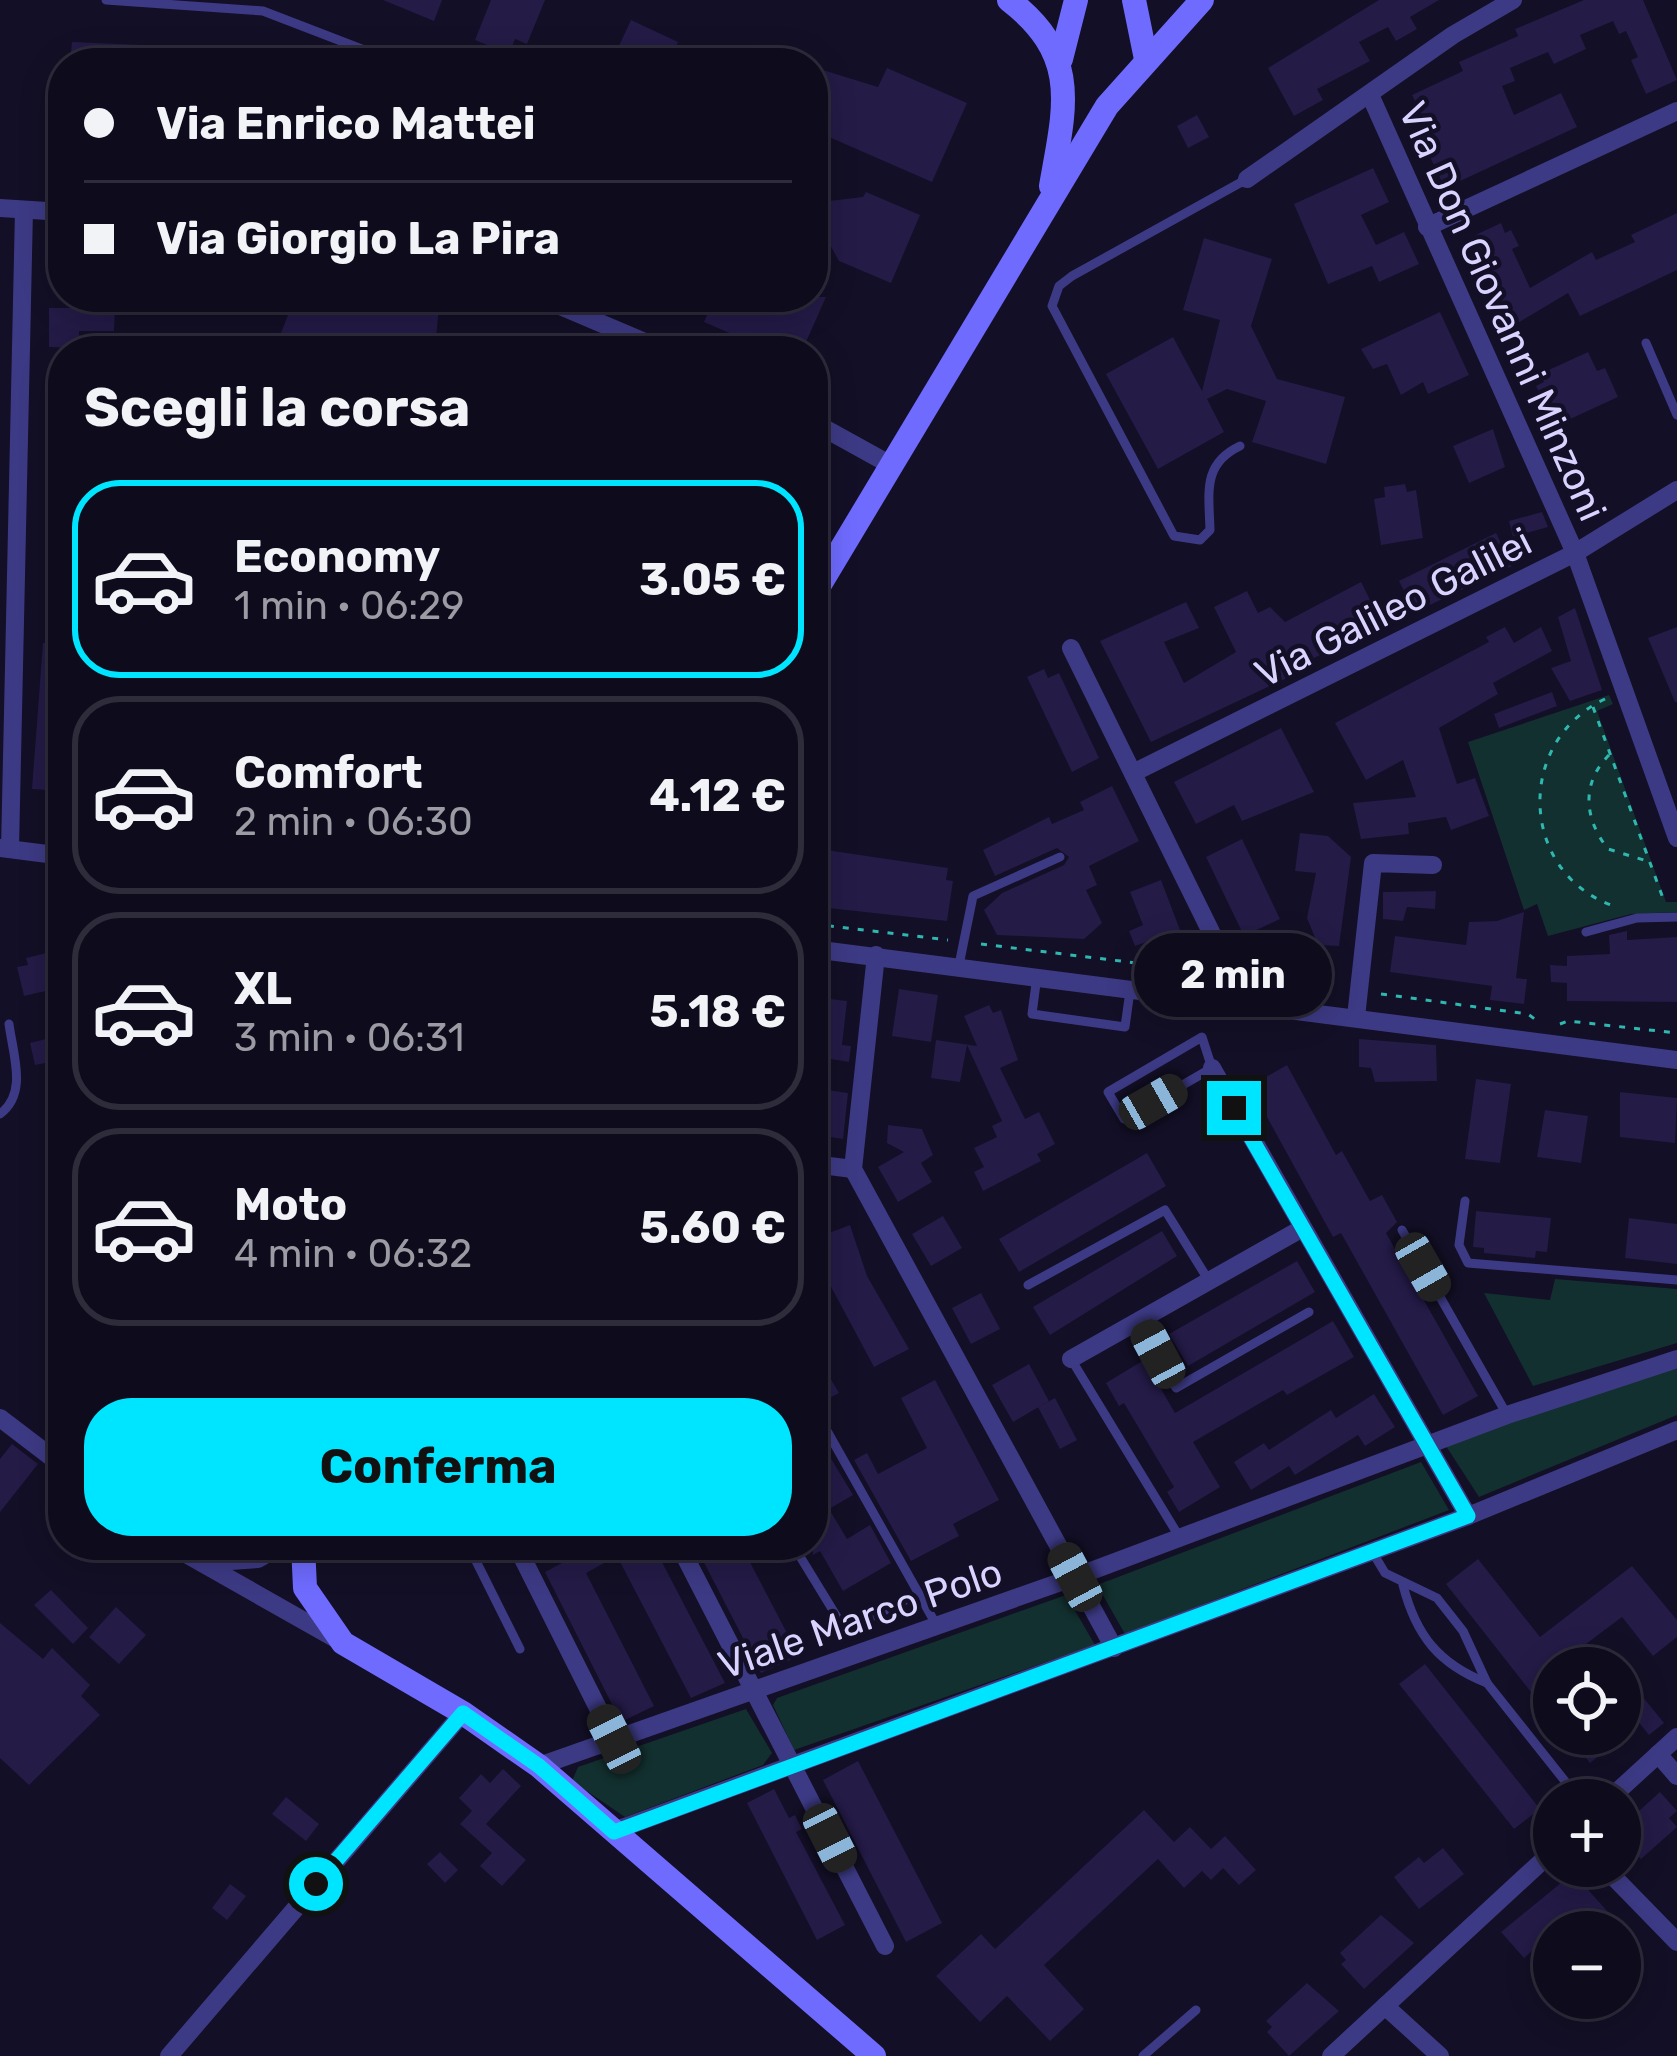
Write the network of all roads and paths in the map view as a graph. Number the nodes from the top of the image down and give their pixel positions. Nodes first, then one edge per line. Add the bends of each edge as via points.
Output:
1 (106, 0) edge
2 (1009, 0) edge
3 (1076, 0) edge
4 (1134, 0) edge
5 (1202, 0) edge
6 (1513, 0) edge
7 (359, 48) edge
8 (1061, 58) junction
9 (1146, 59) junction
10 (1371, 97) junction
11 (1677, 111) edge
12 (1247, 179) joint
13 (1049, 198) junction
14 (0, 208) edge
15 (24, 210) junction
16 (48, 211) edge
17 (1426, 227) junction
18 (574, 312) edge
19 (631, 336) edge
20 (1646, 343) dead end
21 (1677, 415) edge
22 (828, 430) edge
23 (1240, 446) dead end
24 (889, 464) junction
25 (1677, 490) edge
26 (1575, 553) junction
27 (828, 570) edge
28 (1071, 648) dead end
29 (1624, 693) junction
30 (1592, 706) junction
31 (1610, 754) junction
32 (1133, 773) junction
33 (1677, 838) edge
34 (5, 848) edge
35 (48, 854) edge
36 (1060, 857) dead end
37 (1650, 861) junction
38 (1433, 865) dead end
39 (1633, 909) dead end
40 (1672, 913) edge
41 (1586, 932) dead end
42 (828, 950) edge
43 (876, 955) junction
44 (959, 965) junction
45 (1037, 976) junction
46 (1131, 987) junction
47 (1246, 1003) junction
48 (1356, 1017) junction
49 (8, 1024) dead end
50 (1677, 1060) edge
51 (1212, 1068) junction
52 (0, 1114) edge
53 (828, 1166) edge
54 (853, 1169) junction
55 (1465, 1201) dead end
56 (1301, 1229) junction
57 (1402, 1230) dead end
58 (1677, 1280) edge
59 (1209, 1281) junction
60 (1028, 1285) dead end
61 (1310, 1312) dead end
62 (1140, 1321) junction
63 (1071, 1359) joint
64 (1677, 1359) edge
65 (1507, 1415) junction
66 (0, 1418) edge
67 (1677, 1430) edge
68 (828, 1433) edge
69 (1426, 1446) junction
70 (48, 1455) edge
71 (1468, 1516) junction
72 (1180, 1538) junction
73 (1372, 1552) junction
74 (193, 1560) edge
75 (243, 1560) edge
76 (303, 1560) edge
77 (476, 1560) edge
78 (523, 1560) edge
79 (687, 1560) edge
80 (802, 1560) edge
81 (198, 1563) junction
82 (1075, 1577) junction
83 (1402, 1585) junction
84 (918, 1594) junction
85 (937, 1626) junction
86 (343, 1642) junction
87 (520, 1648) dead end
88 (1114, 1648) junction
89 (1486, 1683) junction
90 (753, 1691) junction
91 (463, 1713) junction
92 (1677, 1737) edge
93 (614, 1739) junction
94 (1658, 1754) junction
95 (539, 1766) junction
96 (793, 1766) junction
97 (1677, 1776) edge
98 (1563, 1779) edge
99 (1631, 1779) edge
100 (614, 1832) junction
101 (1533, 1869) edge
102 (1624, 1887) edge
103 (1677, 1942) edge
104 (885, 1946) dead end
105 (1385, 2006) junction
106 (1196, 2010) dead end
107 (169, 2056) edge
108 (874, 2056) edge
109 (1143, 2056) edge
110 (1331, 2056) edge
111 (1440, 2056) edge

1 - 7 lane via 263,11
2 - 8 main road
3 - 8 main road
4 - 9 main road
5 - 9 main road
6 - 10 street, Via Don Giovanni Minzoni
8 - 13 main road via 1065,106
9 - 13 main road
10 - 12 street, Via Don Giovanni Minzoni
10 - 17 street, Via Don Giovanni Minzoni
11 - 17 street
12 - 23 lane via 1072,276 1052,306 1174,536 1200,540 1210,530 1208,476 1222,454
13 - 24 main road
14 - 15 street
15 - 16 street
15 - 34 street
17 - 26 street, Via Don Giovanni Minzoni
18 - 19 street
20 - 21 lane
22 - 24 street
24 - 27 main road
25 - 26 street, Via Galileo Galilei
26 - 29 street, Via Don Giovanni Minzoni
26 - 32 street, Via Galileo Galilei
28 - 32 street
29 - 30 path
29 - 33 street, Via Don Giovanni Minzoni
30 - 31 path
30 - 39 path via 1548,756 1541,829 1576,888
31 - 37 path
31 - 37 path via 1593,775 1589,819 1608,849
32 - 47 street
34 - 35 street
36 - 44 lane via 973,896
37 - 40 path
38 - 48 street via 1373,863
40 - 41 lane
42 - 43 street
43 - 44 street
43 - 54 street
44 - 45 street
45 - 46 street
45 - 46 lane via 1031,1014 1125,1027
46 - 47 street
47 - 48 street
48 - 50 street
49 - 52 lane via 17,1091
51 - 51 lane via 1202,1037 1108,1092 1124,1119
51 - 56 street
53 - 54 street
54 - 82 street
55 - 58 lane via 1459,1245 1468,1263
56 - 59 street
56 - 69 street
57 - 65 lane
59 - 60 lane via 1166,1210
59 - 62 street
61 - 62 lane via 1176,1388
62 - 63 street
63 - 72 lane
64 - 65 street, Viale Marco Polo
65 - 69 street, Viale Marco Polo
66 - 70 street
67 - 71 street
68 - 84 lane
69 - 71 street
69 - 72 street, Viale Marco Polo
71 - 73 street
72 - 82 street, Viale Marco Polo
73 - 83 lane
73 - 88 street
74 - 81 street
75 - 81 street
76 - 86 main road via 305,1588
77 - 87 lane
78 - 93 street
79 - 90 street
80 - 84 lane via 845,1630
81 - 86 street
82 - 85 street, Viale Marco Polo
82 - 88 street
83 - 89 lane via 1437,1598 1463,1631
83 - 89 lane via 1410,1612 1449,1668
84 - 85 lane
85 - 90 street, Viale Marco Polo
86 - 91 main road
88 - 96 street
89 - 98 lane
90 - 93 street, Viale Marco Polo
90 - 96 street
91 - 95 main road
91 - 107 street
92 - 94 street
93 - 95 street, Viale Marco Polo
94 - 97 street
94 - 99 street
95 - 100 main road
96 - 100 street
96 - 104 street
100 - 108 main road
101 - 105 street
102 - 103 street
105 - 110 street
105 - 111 street
106 - 109 lane

